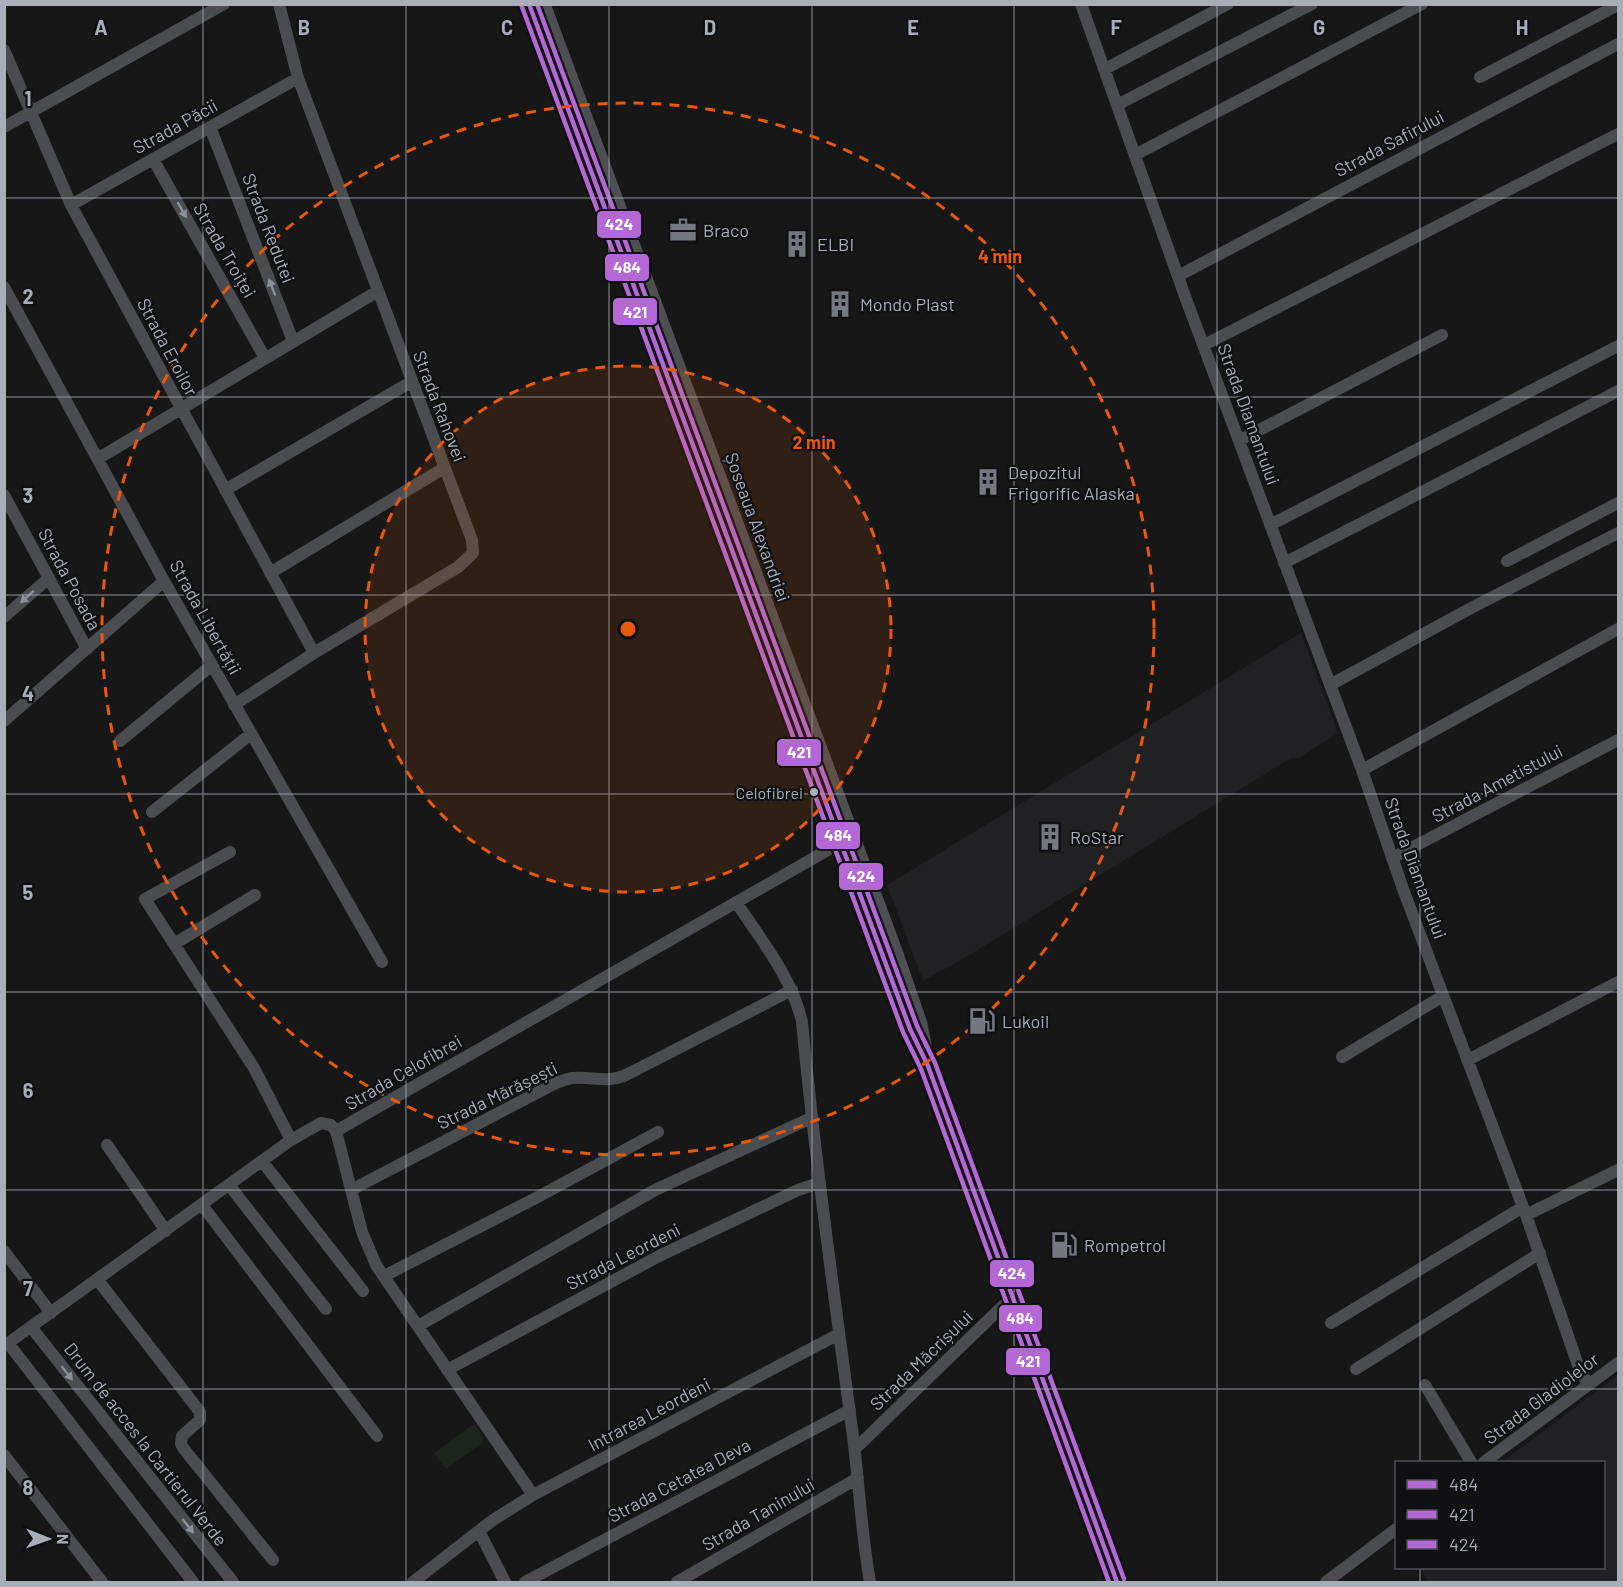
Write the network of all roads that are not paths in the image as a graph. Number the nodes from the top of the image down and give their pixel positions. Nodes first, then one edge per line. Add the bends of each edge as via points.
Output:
1 (224, 4) edge
2 (279, 4) edge
3 (529, 4) edge
4 (543, 4) edge
5 (1081, 4) edge
6 (1228, 4) edge
7 (1312, 4) edge
8 (1422, 4) edge
9 (1618, 5) edge
10 (1618, 44) edge
11 (4, 50) edge
12 (1105, 69) junction
13 (1480, 77) dead end
14 (298, 78) junction
15 (1117, 105) junction
16 (32, 113) junction
17 (4, 127) edge
18 (210, 127) junction
19 (1618, 134) edge
20 (1136, 154) junction
21 (153, 159) junction
22 (71, 205) junction
23 (1178, 276) junction
24 (4, 287) edge
25 (378, 291) junction
26 (1442, 335) dead end
27 (293, 341) junction
28 (1204, 345) junction
29 (1618, 346) edge
30 (265, 358) junction
31 (411, 382) junction
32 (1618, 391) edge
33 (181, 410) junction
34 (1240, 440) junction
35 (99, 458) junction
36 (444, 468) junction
37 (225, 490) junction
38 (4, 495) edge
39 (1618, 503) edge
40 (8, 512) edge
41 (1270, 525) junction
42 (1618, 533) edge
43 (1507, 561) dead end
44 (1284, 563) junction
45 (270, 573) junction
46 (49, 578) junction
47 (164, 580) junction
48 (4, 617) edge
49 (1618, 629) edge
50 (87, 649) junction
51 (314, 653) junction
52 (212, 665) junction
53 (1330, 685) junction
54 (234, 705) junction
55 (4, 721) edge
56 (251, 734) junction
57 (1618, 740) edge
58 (120, 741) dead end
59 (1362, 770) junction
60 (152, 812) dead end
61 (840, 843) junction
62 (230, 852) dead end
63 (1392, 858) junction
64 (255, 895) dead end
65 (736, 902) junction
66 (174, 944) junction
67 (382, 962) dead end
68 (1618, 982) edge
69 (792, 990) junction
70 (1443, 996) junction
71 (1342, 1057) dead end
72 (1468, 1059) junction
73 (928, 1066) junction
74 (811, 1118) junction
75 (336, 1131) junction
76 (658, 1132) dead end
77 (291, 1140) junction
78 (106, 1144) dead end
79 (262, 1161) junction
80 (1618, 1170) edge
81 (819, 1183) junction
82 (229, 1185) junction
83 (351, 1190) junction
84 (202, 1205) junction
85 (1524, 1211) junction
86 (166, 1231) junction
87 (4, 1251) edge
88 (1540, 1253) junction
89 (384, 1276) junction
90 (98, 1279) junction
91 (363, 1291) dead end
92 (1012, 1297) junction
93 (326, 1309) dead end
94 (51, 1313) junction
95 (1331, 1323) dead end
96 (418, 1326) junction
97 (31, 1327) junction
98 (839, 1334) junction
99 (6, 1344) edge
100 (1618, 1363) edge
101 (1356, 1369) dead end
102 (447, 1370) junction
103 (1425, 1385) dead end
104 (1588, 1385) junction
105 (850, 1410) junction
106 (377, 1436) dead end
107 (855, 1449) junction
108 (4, 1455) edge
109 (1470, 1461) edge
110 (1485, 1461) edge
111 (858, 1478) junction
112 (533, 1495) junction
113 (1395, 1530) edge
114 (479, 1531) junction
115 (273, 1560) dead end
116 (102, 1582) edge
117 (193, 1582) edge
118 (233, 1582) edge
119 (413, 1582) edge
120 (504, 1582) edge
121 (525, 1582) edge
122 (677, 1582) edge
123 (870, 1582) edge
124 (1117, 1582) edge
125 (1326, 1582) edge

1 - 16 street
2 - 14 street, Strada Rahovei
3 - 61 main road, Șoseaua Alexandriei
4 - 73 main road, Șoseaua Alexandriei via 895,951 920,1024
5 - 12 street, Strada Diamantului
6 - 12 street
7 - 15 street
8 - 20 street
9 - 13 street
10 - 23 street, Strada Safirului
11 - 16 street, Strada Eroilor
12 - 15 street, Strada Diamantului
14 - 18 street, Strada Păcii
14 - 25 street, Strada Rahovei
15 - 20 street, Strada Diamantului
16 - 17 street
16 - 22 street, Strada Eroilor
18 - 21 street, Strada Păcii
27 -> 18 street, Strada Redutei
19 - 28 street
20 - 23 street, Strada Diamantului
21 - 22 street, Strada Păcii
21 -> 30 street, Strada Troiței
22 - 33 street, Strada Eroilor
23 - 28 street, Strada Diamantului
24 - 35 street, Strada Libertății
25 - 27 street
25 - 31 street, Strada Rahovei
26 - 34 street
27 - 30 street
28 - 34 street, Strada Diamantului
29 - 41 street
30 - 33 street
31 - 36 street, Strada Rahovei
31 - 37 street
32 - 44 street
33 - 35 street
33 - 37 street, Strada Eroilor
34 - 41 street, Strada Diamantului
35 - 47 street, Strada Libertății
36 - 45 street
36 - 51 street, Strada Rahovei via 472,540 473,554 458,567
37 - 45 street, Strada Eroilor
38 - 40 street, Strada Posada
39 - 43 street
40 - 46 street, Strada Posada
41 - 44 street, Strada Diamantului
42 - 53 street
44 - 53 street, Strada Diamantului
45 - 51 street, Strada Eroilor
46 -> 48 street
46 - 50 street, Strada Posada
47 - 50 street
47 - 52 street, Strada Libertății
49 - 59 street
50 - 55 street
51 - 54 street, Strada Rahovei
52 - 54 street, Strada Libertății
52 - 58 street
53 - 59 street, Strada Diamantului
54 - 56 street, Strada Libertății
56 - 60 street
56 - 67 street, Strada Libertății
57 - 63 street, Strada Ametistului
59 - 63 street, Strada Diamantului
61 - 65 street, Strada Celofibrei
61 - 73 main road, Șoseaua Alexandriei via 910,1029
62 - 66 street via 145,898
63 - 70 street, Strada Diamantului
64 - 66 street
65 - 69 street
65 - 75 street, Strada Celofibrei
66 - 77 street via 254,1068
68 - 72 street
69 - 74 street via 802,1022
69 - 83 street, Strada Mărășești via 624,1077 558,1082
70 - 71 street
70 - 72 street, Strada Diamantului
72 - 85 street, Strada Diamantului
73 - 92 main road, Șoseaua Alexandriei
74 - 81 street
74 - 96 street via 655,1190
75 - 77 street, Strada Celofibrei via 321,1123
75 - 83 street
76 - 89 street
77 - 79 street, Strada Celofibrei
78 - 86 street
79 - 82 street, Strada Celofibrei
79 - 91 street
80 - 85 street
81 - 98 street
81 - 102 street, Strada Leordeni via 661,1255
82 - 84 street, Strada Celofibrei
82 - 93 street
83 - 89 street via 367,1246
84 - 86 street, Strada Celofibrei
84 - 106 street
85 - 88 street, Strada Diamantului
85 - 95 street
86 - 90 street, Strada Celofibrei
87 - 94 street
88 - 101 street
88 - 104 street, Strada Diamantului
89 - 96 street
90 - 94 street, Strada Celofibrei
90 - 115 street via 200,1412 200,1420 182,1436 184,1449
92 - 107 street, Strada Măcrișului
92 - 124 main road, Șoseaua Alexandriei
94 - 97 street, Strada Celofibrei
96 - 102 street
97 - 99 street, Strada Celofibrei
97 -> 118 street, Drum de acces la Cartierul Verde
98 - 105 street
98 - 112 street, Intrarea Leordeni
99 - 117 street
100 - 104 street, Strada Gladiolelor
102 - 112 street
103 - 109 street
104 - 110 street, Strada Gladiolelor
105 - 107 street
105 - 121 street, Strada Cetatea Deva
107 - 111 street
108 - 116 street
111 - 122 street, Strada Taninului
111 - 123 street
112 - 114 street, Intrarea Leordeni
113 - 125 street
114 - 119 street, Intrarea Leordeni
114 - 120 street

